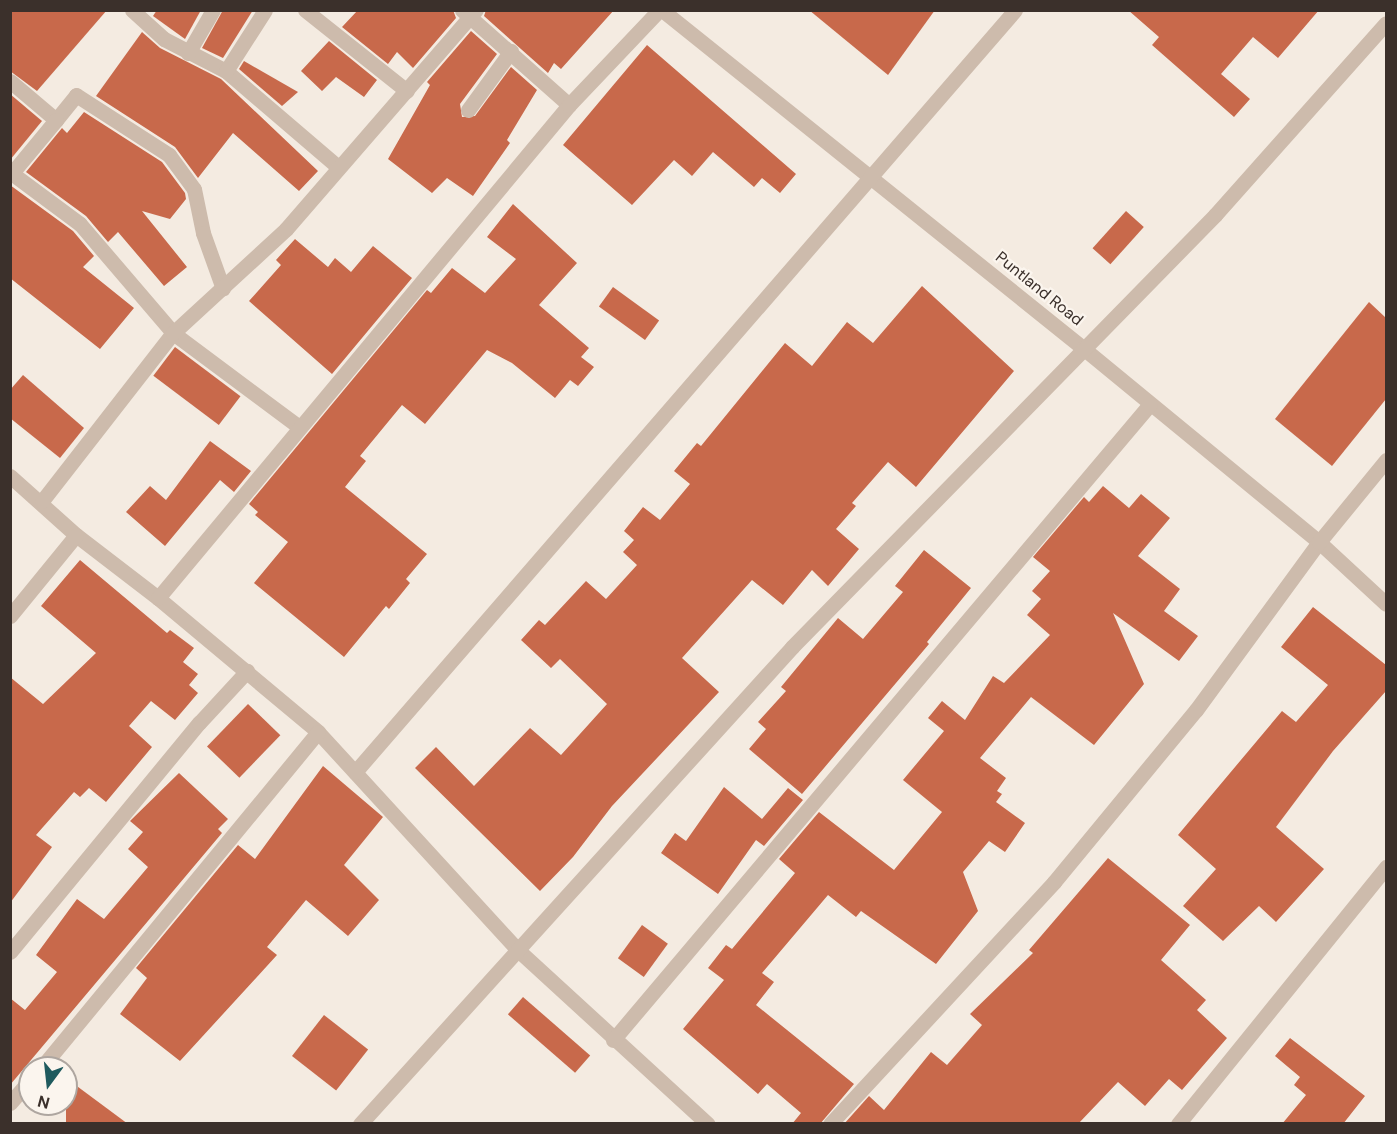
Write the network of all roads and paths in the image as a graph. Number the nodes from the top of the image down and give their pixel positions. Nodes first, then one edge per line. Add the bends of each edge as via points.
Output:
1 (132, 10) edge
2 (213, 10) edge
3 (264, 10) edge
4 (305, 10) edge
5 (660, 10) edge
6 (1015, 10) edge
7 (469, 13) edge
8 (1386, 23) edge
9 (511, 51) junction
10 (188, 53) junction
11 (226, 71) junction
12 (10, 81) edge
13 (407, 91) junction
14 (569, 105) junction
15 (468, 110) dead end
16 (56, 120) junction
17 (338, 167) junction
18 (11, 173) edge
19 (870, 174) junction
20 (223, 289) junction
21 (173, 333) junction
22 (1083, 348) junction
23 (1150, 404) junction
24 (299, 427) junction
25 (1386, 460) edge
26 (10, 476) edge
27 (42, 501) junction
28 (76, 535) junction
29 (1319, 542) junction
30 (158, 598) junction
31 (1386, 604) edge
32 (10, 616) edge
33 (247, 671) junction
34 (318, 732) junction
35 (355, 772) junction
36 (1386, 867) edge
37 (519, 951) junction
38 (10, 952) edge
39 (613, 1040) junction
40 (51, 1056) edge
41 (360, 1124) edge
42 (708, 1124) edge
43 (830, 1124) edge
44 (1178, 1124) edge

1 - 10 street via 149,29
2 - 10 street
3 - 11 street
4 - 13 street
5 - 14 street
5 - 19 street, Puntland Road
6 - 19 street
7 - 9 street
7 - 13 street
8 - 22 street via 1215,215
9 - 14 street
9 - 15 street
10 - 11 street
11 - 17 street
12 - 16 street
13 - 17 street
14 - 24 street
16 - 18 street
16 - 20 street via 76,95 169,155 194,189 203,232
17 - 20 street via 286,229
18 - 21 street via 80,224
19 - 22 street, Puntland Road
19 - 35 street
20 - 21 street
21 - 24 street
21 - 27 street
22 - 23 street, Puntland Road
22 - 37 street via 792,647
23 - 29 street, Puntland Road
23 - 39 street
24 - 30 street
25 - 29 street
26 - 27 street
27 - 28 street
28 - 30 street
28 - 32 street
29 - 31 street, Puntland Road
29 - 43 street via 1196,710 1054,882
30 - 33 street
33 - 34 street
33 - 38 street via 199,723
34 - 35 street
34 - 40 street
35 - 37 street
36 - 44 street
37 - 39 street
37 - 41 street
39 - 42 street

